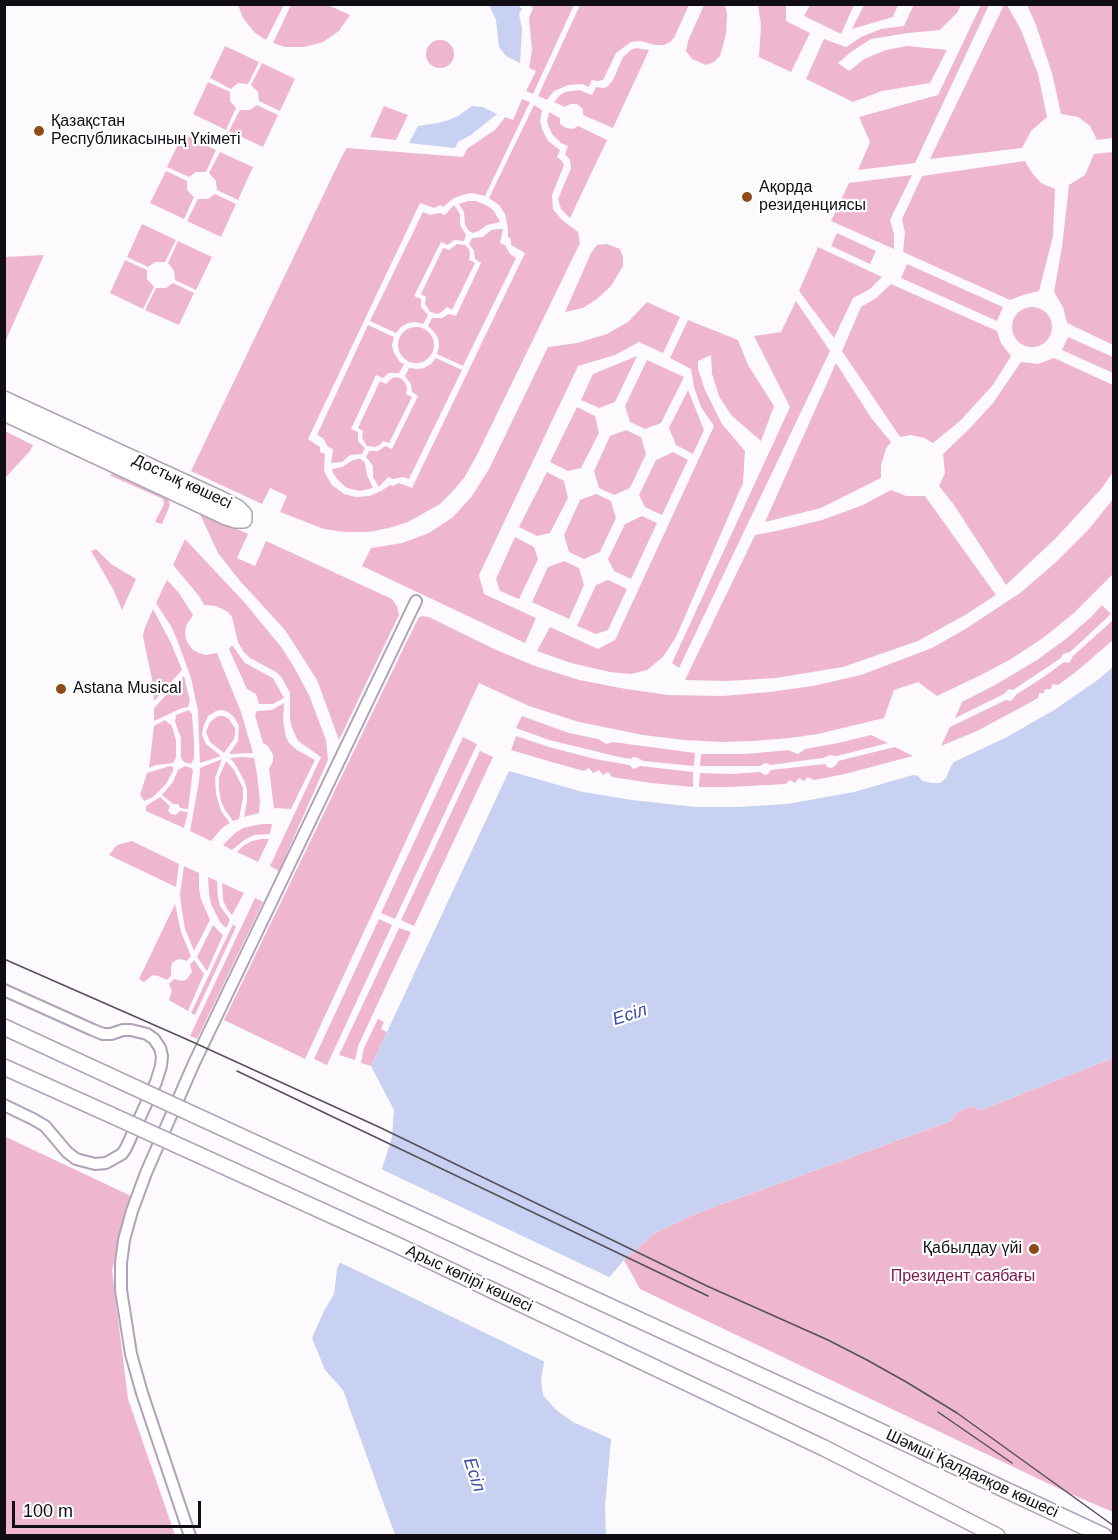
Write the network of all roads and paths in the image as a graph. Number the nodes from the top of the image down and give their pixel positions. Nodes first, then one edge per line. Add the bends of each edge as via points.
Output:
1 (4, 399) edge
2 (4, 413) edge
3 (416, 601) dead end
4 (4, 990) edge
5 (4, 1027) edge
6 (4, 1067) edge
7 (4, 1105) edge
8 (839, 1413) joint
9 (190, 1536) edge
10 (997, 1536) edge
11 (1104, 1536) edge

1 - 2 main road, Достық көшесі via 221,499 238,508 244,520 226,517
3 - 9 street via 194,1063 146,1173 124,1240 121,1290 131,1354
4 - 7 street via 104,1034 131,1030 147,1034 162,1056 156,1083 126,1148 106,1163 76,1159 45,1126
5 - 8 main road, Арыс көпірі көшесі, bridge
6 - 10 main road, Арыс көпірі көшесі, bridge via 397,1245 824,1448
8 - 11 main road, Шәмші Қалдаяқов көшесі

